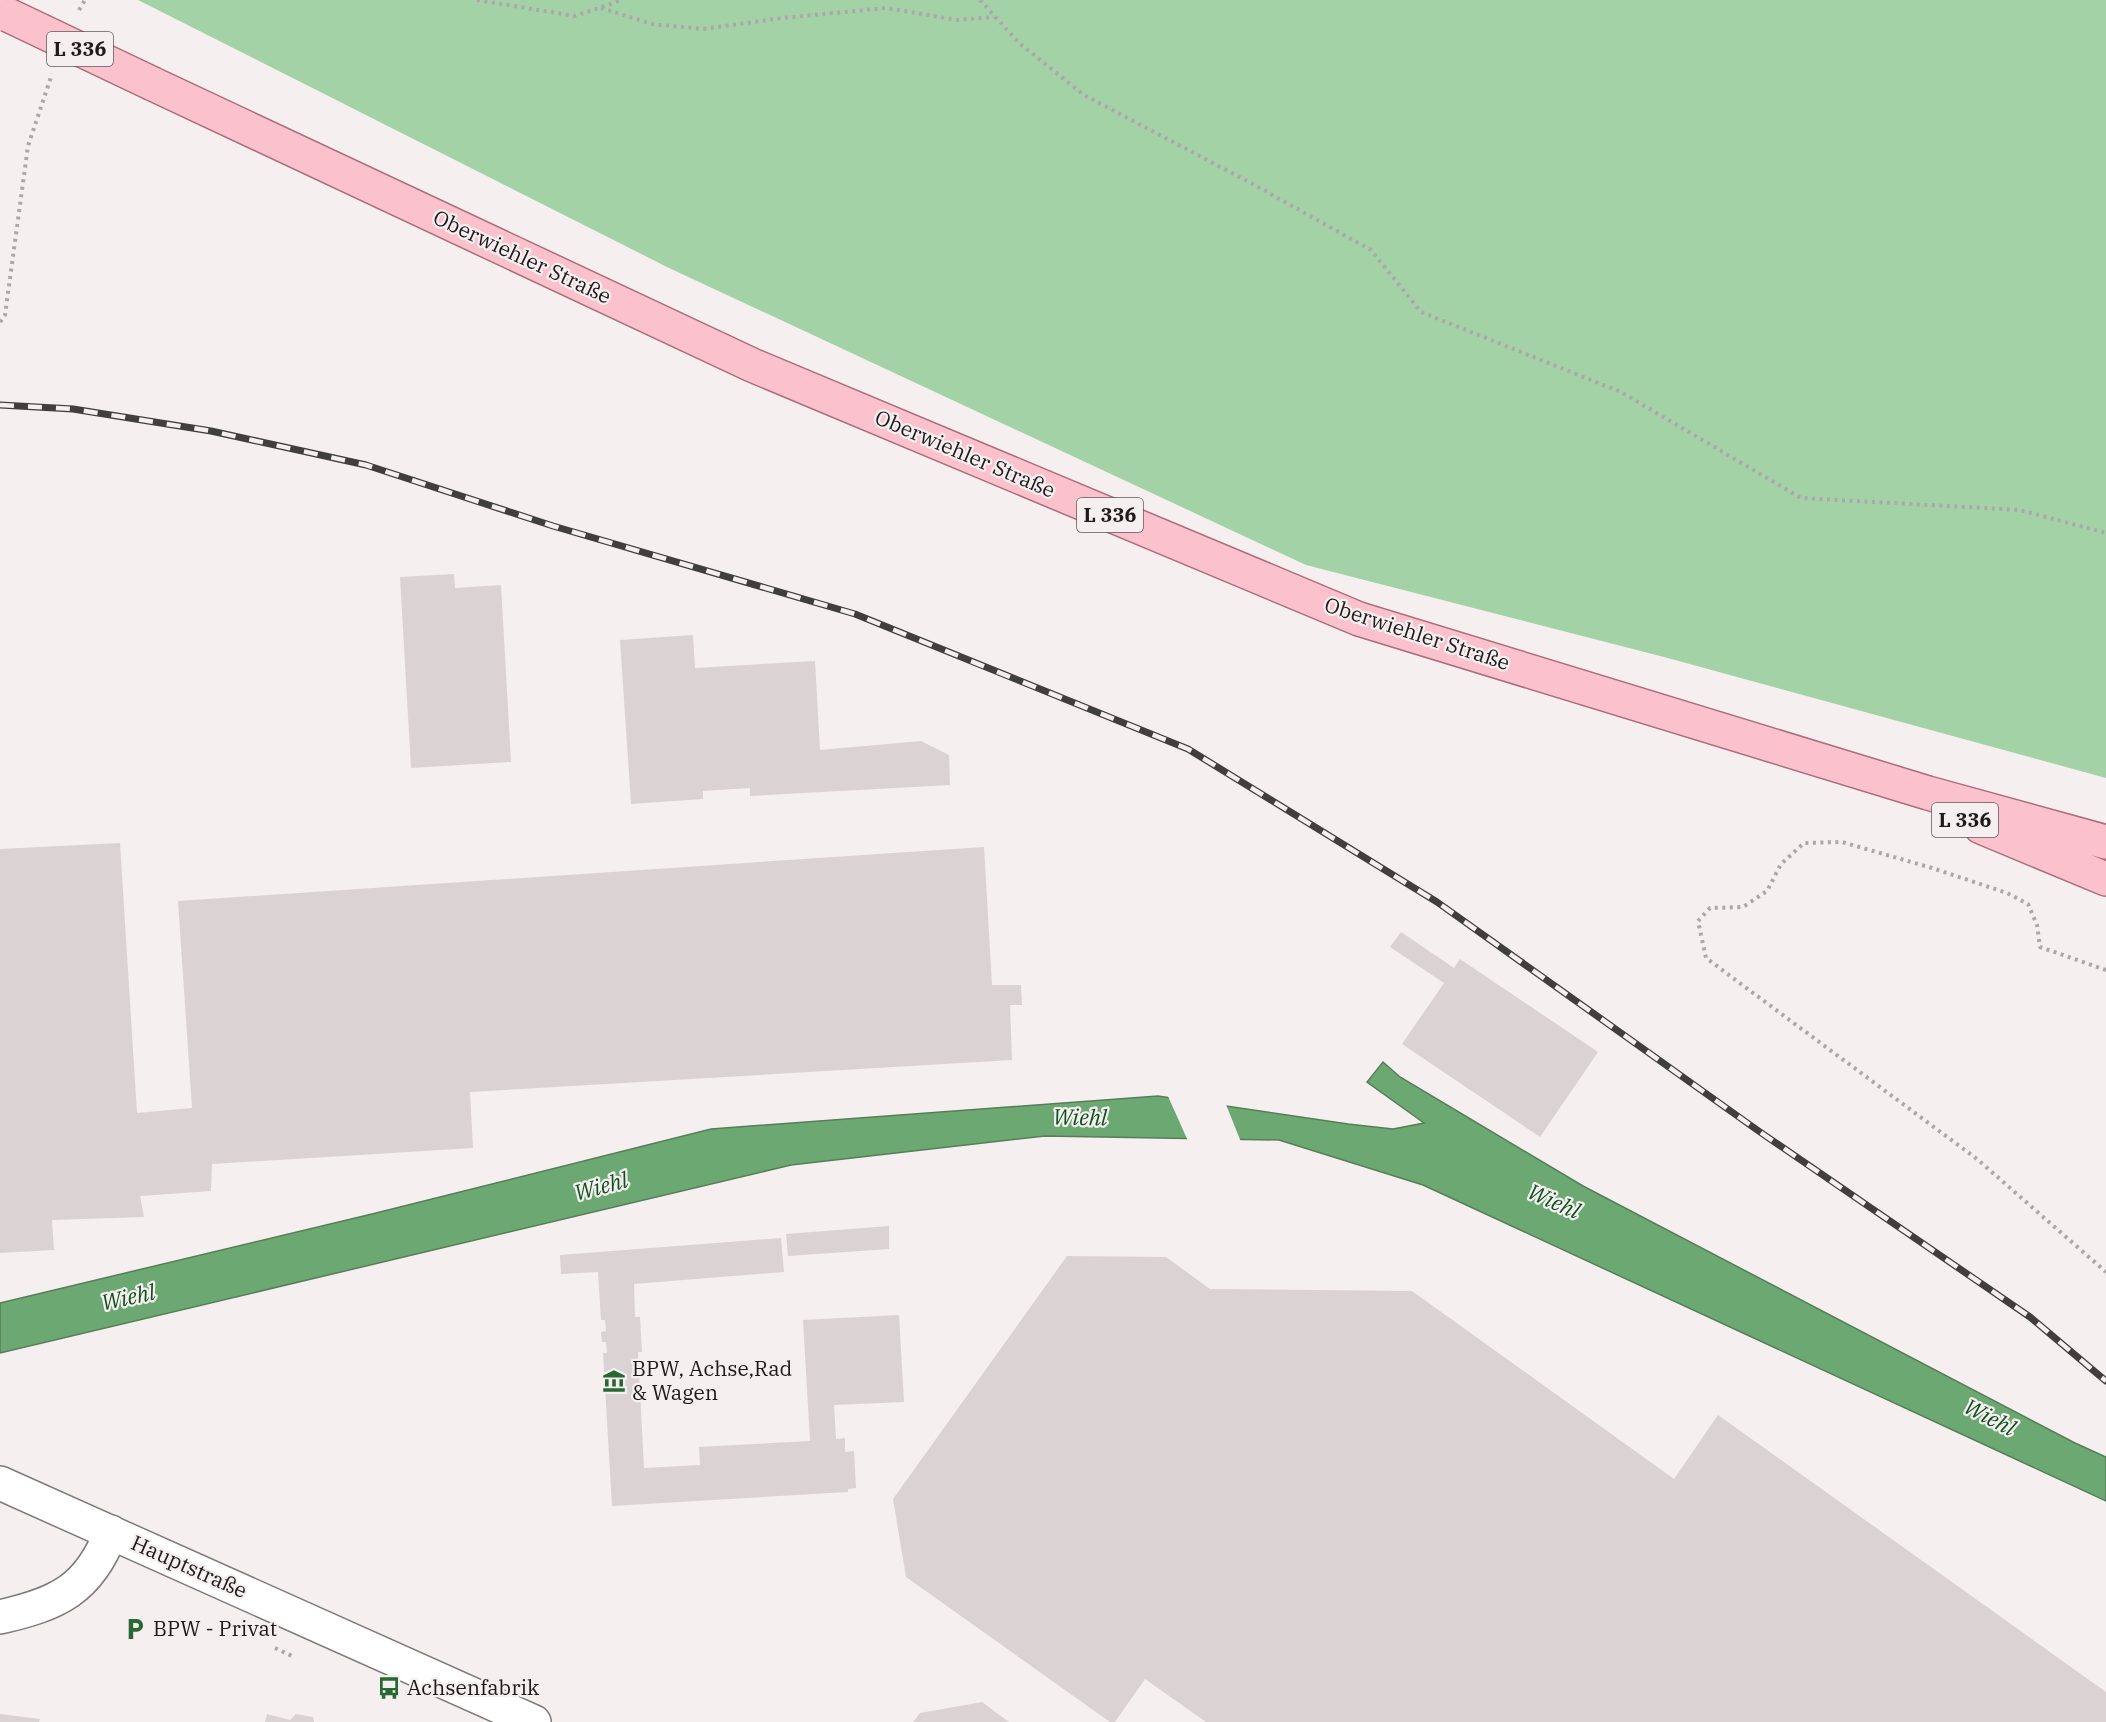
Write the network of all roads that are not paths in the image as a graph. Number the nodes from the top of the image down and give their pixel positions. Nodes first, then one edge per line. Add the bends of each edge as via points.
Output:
1 (4, 14) edge
2 (1825, 761) junction
3 (2106, 842) edge
4 (2106, 879) edge
5 (0, 1483) edge
6 (111, 1532) junction
7 (0, 1617) edge
8 (534, 1722) edge

1 - 2 main road, Oberwiehler Straße / L 336, bridge via 752,365 1359,619
2 - 3 main road, Oberwiehler Straße / L 336
2 - 4 main road, L 336
5 - 6 street
6 - 7 street, Hauptstraße via 103,1553 64,1596 32,1610
6 - 8 street, Hauptstraße

